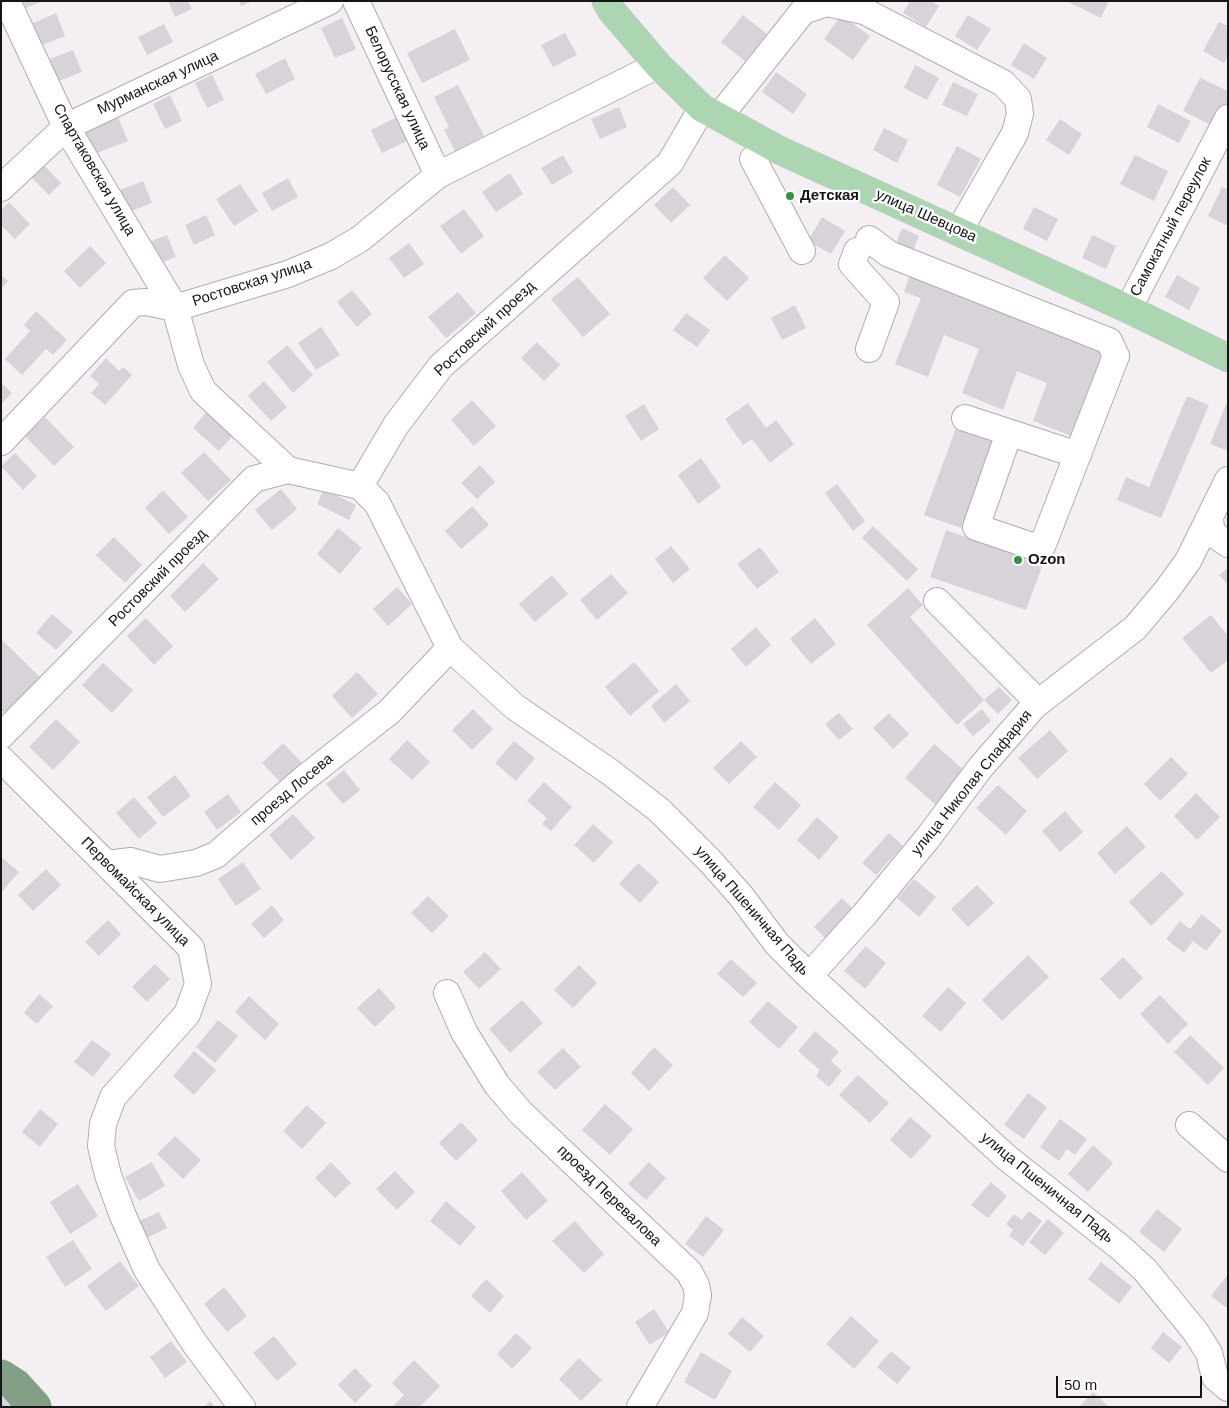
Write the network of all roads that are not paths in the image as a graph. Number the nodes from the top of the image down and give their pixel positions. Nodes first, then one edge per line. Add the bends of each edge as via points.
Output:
1 (7, 1) edge
2 (330, 1) edge
3 (356, 1) edge
4 (611, 4) edge
5 (658, 65) junction
6 (710, 112) junction
7 (1228, 118) edge
8 (66, 127) junction
9 (753, 159) dead end
10 (438, 175) junction
11 (1, 188) edge
12 (959, 231) junction
13 (802, 251) dead end
14 (175, 308) junction
15 (1128, 309) junction
16 (869, 349) dead end
17 (1228, 358) edge
18 (965, 418) dead end
19 (1009, 433) junction
20 (1, 442) edge
21 (1078, 455) junction
22 (288, 470) junction
23 (1228, 480) edge
24 (360, 486) junction
25 (1210, 520) junction
26 (1228, 544) edge
27 (937, 601) dead end
28 (450, 648) junction
29 (1038, 702) junction
30 (1, 736) edge
31 (1, 759) edge
32 (107, 864) junction
33 (809, 976) junction
34 (447, 993) dead end
35 (1189, 1125) dead end
36 (1228, 1160) edge
37 (1228, 1388) edge
38 (242, 1407) edge
39 (640, 1407) edge

1 - 8 street, Спартаковская улица
2 - 8 street, Мурманская улица
3 - 10 street, Белорусская улица
4 - 5 main road, улица Шевцова
5 - 6 main road, улица Шевцова
5 - 10 street, Ростовская улица
6 - 12 main road, улица Шевцова via 779,150
6 - 12 street, Ростовский проезд via 802,11 826,3 864,11 1003,84 1018,99 1020,114 1015,133
6 - 24 street, Ростовский проезд via 670,162 441,366 396,425
7 - 15 street, Самокатный переулок
8 - 11 street, Мурманская улица
8 - 14 street, Спартаковская улица
9 - 13 street
10 - 14 street, Ростовская улица via 360,238 331,256 288,274
12 - 15 main road, улица Шевцова
14 - 20 street, Ростовская улица via 146,302 133,304
14 - 22 street, Спартаковская улица via 190,365 203,391
15 - 17 main road, улица Шевцова
16 - 21 street via 886,302 852,264 863,245 1109,341 1116,356
18 - 19 street
19 - 21 street
19 - 21 street via 976,527 1041,549
22 - 24 street, Ростовский проезд
22 - 30 street, Ростовский проезд via 254,479
23 - 25 street, улица Николая Спафария
24 - 28 street, улица Пшеничная Падь via 377,503
25 - 26 street via 1212,533
25 - 29 street, улица Николая Спафария via 1188,561 1135,628
27 - 29 street
28 - 32 street, проезд Лосева via 389,712 306,777 216,855 196,863 160,869 131,861
28 - 33 street, улица Пшеничная Падь via 515,706 659,810 711,862 777,944
29 - 33 street, улица Николая Спафария via 980,768 864,915
31 - 32 street, Первомайская улица
32 - 38 street, Первомайская улица via 191,948 198,984 187,1014 113,1097 102,1124 101,1146 108,1175 122,1216 147,1270 195,1344
33 - 37 street, улица Пшеничная Падь via 1006,1157 1145,1270 1196,1331 1209,1353 1215,1376
34 - 39 street, проезд Перевалова via 464,1032 497,1085 521,1113 688,1272 696,1285 696,1313
35 - 36 street

